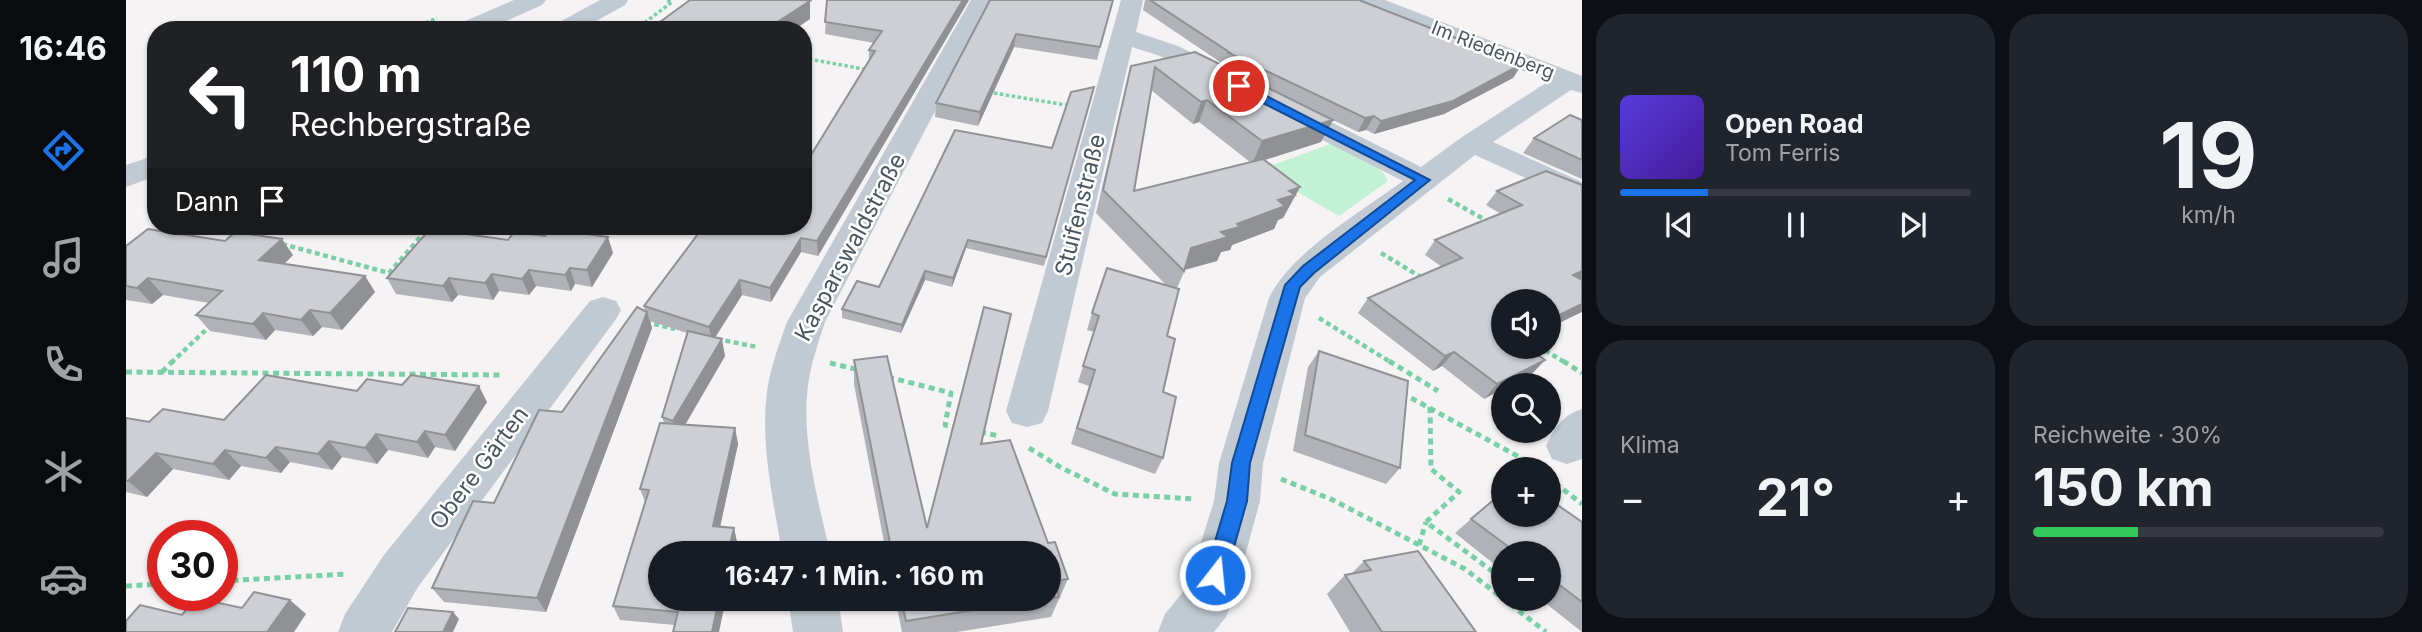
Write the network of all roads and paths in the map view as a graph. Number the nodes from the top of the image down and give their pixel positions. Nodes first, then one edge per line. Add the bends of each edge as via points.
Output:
1 (534, 0) edge
2 (617, 0) edge
3 (667, 0) edge
4 (982, 0) edge
5 (1132, 0) edge
6 (1365, 0) edge
7 (486, 21) edge
8 (578, 21) edge
9 (647, 21) edge
10 (1123, 36) junction
11 (812, 60) edge
12 (869, 70) edge
13 (1575, 83) edge
14 (978, 90) edge
15 (1104, 112) junction
16 (1472, 144) junction
17 (147, 168) edge
18 (126, 177) edge
19 (1421, 182) junction
20 (1582, 194) edge
21 (1500, 228) edge
22 (244, 235) edge
23 (422, 235) edge
24 (248, 236) edge
25 (1351, 236) junction
26 (271, 241) edge
27 (293, 247) junction
28 (284, 256) edge
29 (1433, 284) edge
30 (1287, 298) junction
31 (619, 315) joint
32 (218, 318) edge
33 (687, 332) edge
34 (713, 338) edge
35 (795, 354) junction
36 (1559, 359) edge
37 (126, 372) edge
38 (162, 372) junction
39 (1582, 373) edge
40 (550, 376) junction
41 (1395, 389) edge
42 (1438, 391) dead end
43 (1430, 407) junction
44 (1027, 411) dead end
45 (1559, 455) edge
46 (1241, 463) junction
47 (1582, 504) edge
48 (1426, 522) junction
49 (804, 541) edge
50 (1419, 545) junction
51 (1491, 570) edge
52 (401, 571) junction
53 (238, 580) edge
54 (147, 585) edge
55 (126, 586) edge
56 (815, 611) edge
57 (363, 632) edge
58 (818, 632) edge
59 (1183, 632) edge
60 (1546, 632) edge

1 - 7 street
2 - 8 street
3 - 9 path via 672,2
4 - 35 street, Kasparswaldstraße via 806,322
5 - 10 street, Stuifenstraße
6 - 13 street, Im Riedenberg
10 - 15 street, Stuifenstraße
10 - 19 street via 1170,51
11 - 12 path
13 - 16 street
14 - 15 path
15 - 44 street, Stuifenstraße
16 - 19 street
16 - 20 street
17 - 18 street
19 - 21 path
19 - 25 street
22 - 24 path
23 - 27 path via 389,273
25 - 29 path
25 - 30 street via 1308,269
26 - 27 path
27 - 28 path
30 - 42 path
30 - 46 street
31 - 33 path
31 - 40 street, Obere Gärten
32 - 38 path
34 - 35 path
35 - 49 street, Kasparswaldstraße via 787,396 790,454
36 - 39 path
37 - 38 path
38 - 40 path
40 - 52 street, Obere Gärten
41 - 43 path
43 - 45 path
43 - 48 path via 1431,468 1459,492
45 - 47 path
46 - 50 path via 1333,500
46 - 59 street via 1237,501 1208,600
48 - 50 path
48 - 51 path
50 - 60 path via 1465,569
52 - 53 path
52 - 57 street, Obere Gärten
54 - 55 path
56 - 58 street

